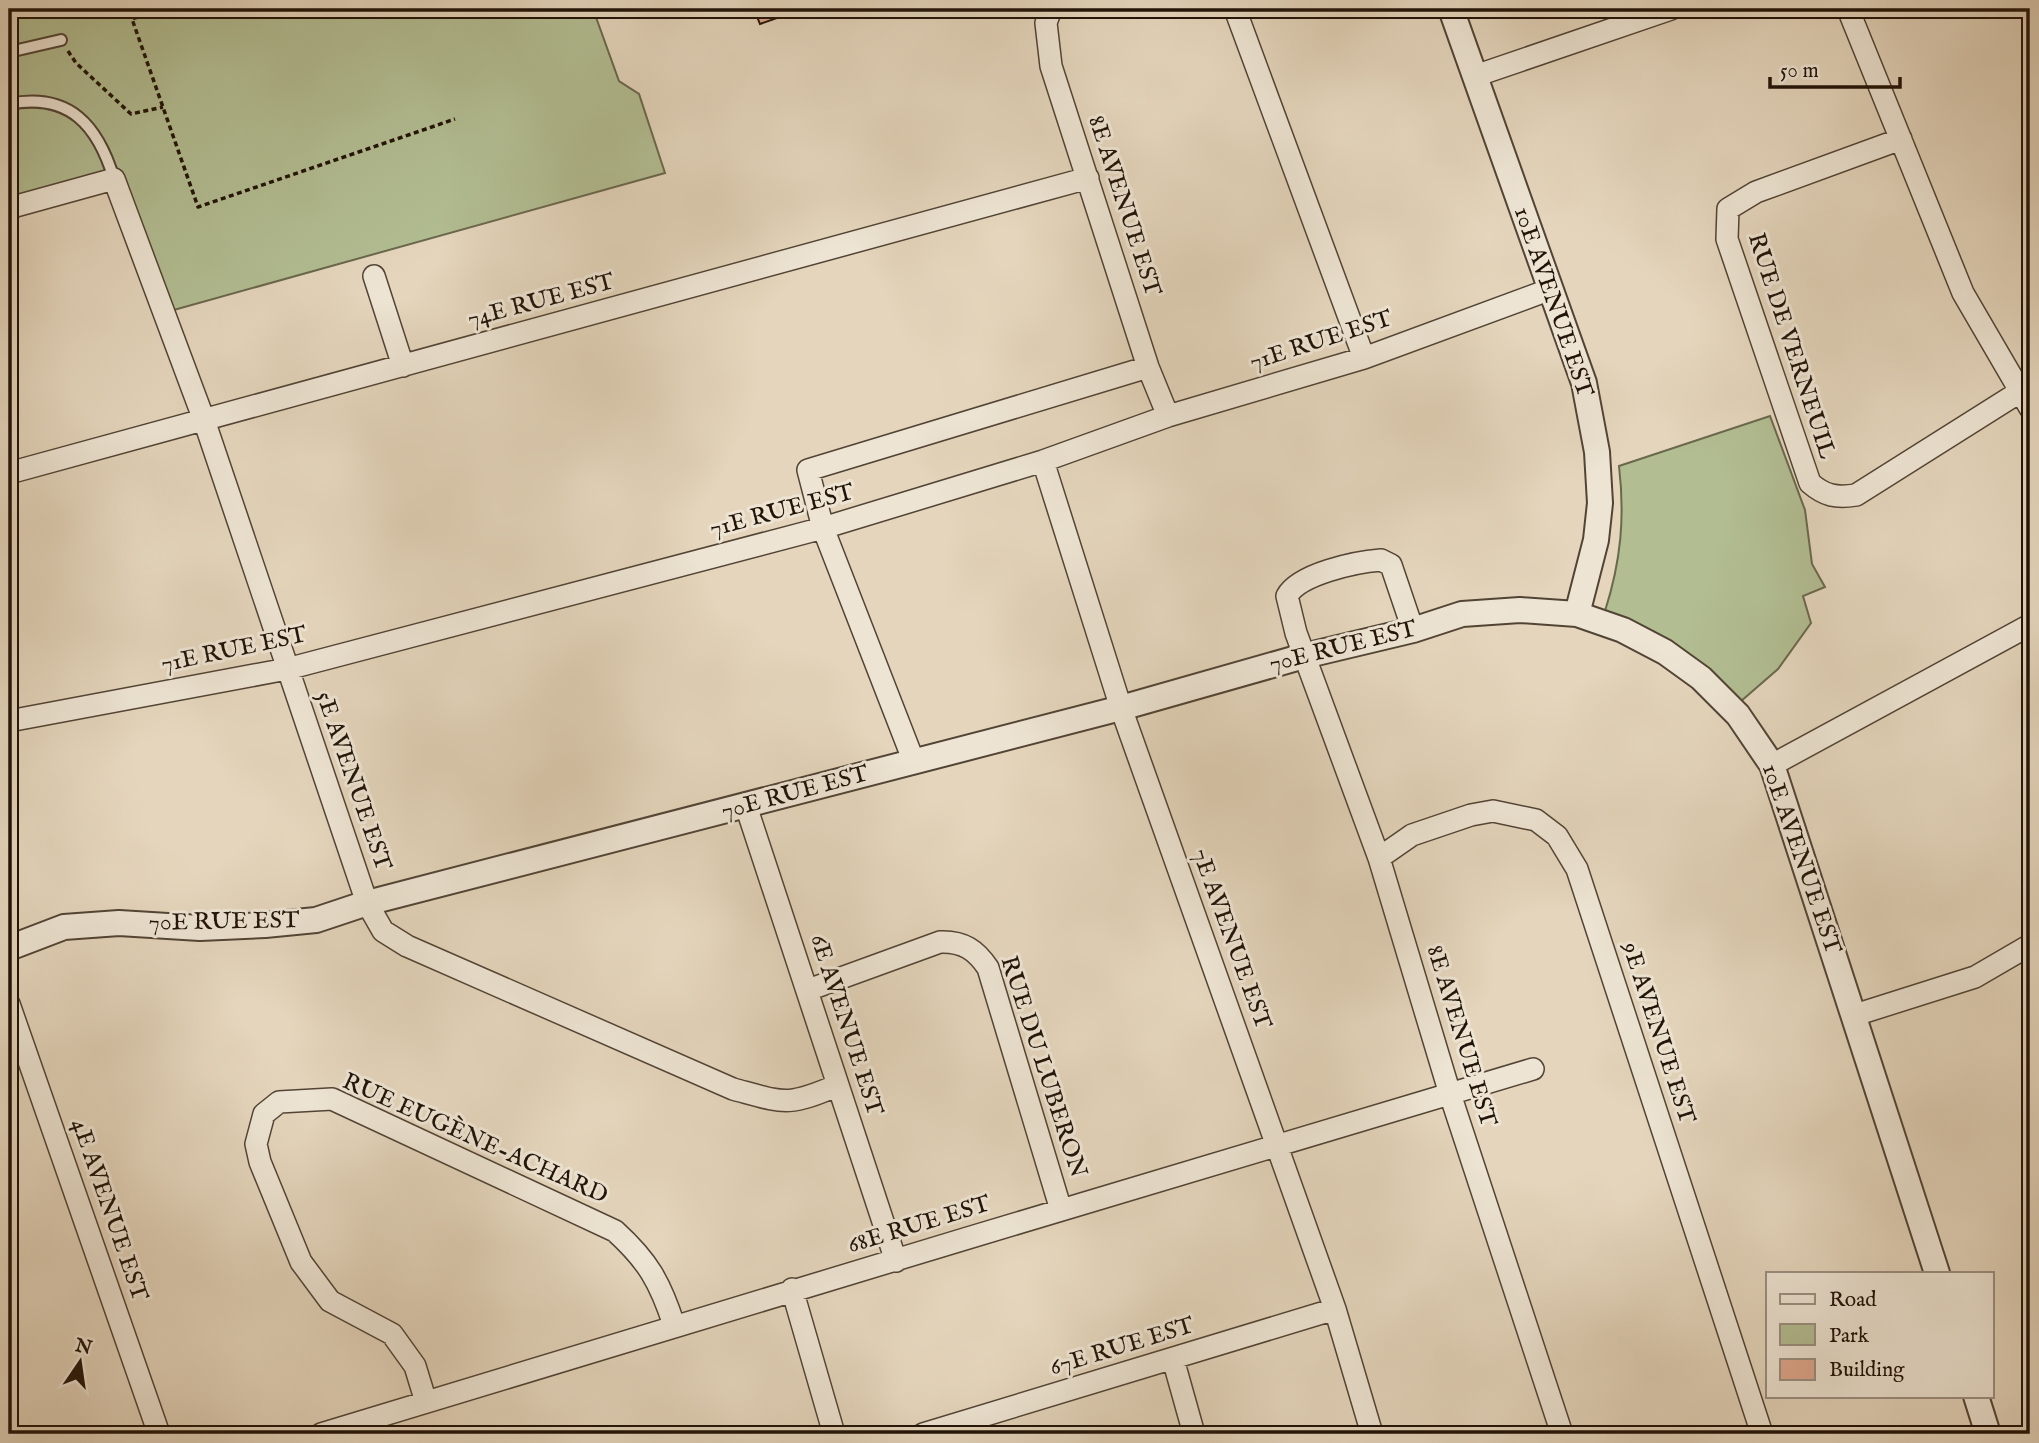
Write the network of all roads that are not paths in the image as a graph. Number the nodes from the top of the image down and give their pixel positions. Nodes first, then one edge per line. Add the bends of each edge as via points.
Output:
1 (1051, 9) edge
2 (1235, 9) edge
3 (1451, 9) edge
4 (1671, 9) edge
5 (1848, 9) edge
6 (61, 40) road end
7 (9, 52) edge
8 (1475, 76) junction
9 (9, 104) edge
10 (1901, 139) junction
11 (1088, 178) junction
12 (114, 179) junction
13 (9, 208) edge
14 (374, 276) dead end
15 (1551, 289) junction
16 (1364, 358) junction
17 (403, 366) junction
18 (1148, 367) junction
19 (2026, 400) edge
20 (1168, 416) junction
21 (204, 420) junction
22 (1043, 461) junction
23 (9, 473) edge
24 (823, 528) junction
25 (1577, 614) junction
26 (2030, 625) edge
27 (1413, 630) junction
28 (1304, 656) junction
29 (287, 668) junction
30 (1121, 708) junction
31 (9, 721) edge
32 (914, 762) junction
33 (1772, 765) junction
34 (746, 806) junction
35 (1379, 858) junction
36 (367, 903) junction
37 (2030, 945) edge
38 (9, 948) edge
39 (808, 990) junction
40 (9, 1004) edge
41 (1855, 1015) junction
42 (1532, 1069) dead end
43 (838, 1085) junction
44 (1450, 1094) junction
45 (1278, 1145) junction
46 (1061, 1210) junction
47 (895, 1261) junction
48 (1937, 1272) edge
49 (793, 1289) junction
50 (1335, 1309) junction
51 (674, 1325) junction
52 (1172, 1359) junction
53 (1977, 1398) edge
54 (426, 1402) junction
55 (159, 1434) edge
56 (321, 1434) edge
57 (834, 1434) edge
58 (923, 1434) edge
59 (1194, 1434) edge
60 (1371, 1434) edge
61 (1562, 1434) edge
62 (1762, 1434) edge
63 (1988, 1434) edge

1 - 11 street, 8E AVENUE EST via 1046,23 1051,66
2 - 16 street
3 - 8 street, 10E AVENUE EST
4 - 8 street
5 - 10 street
6 - 7 lane
8 - 15 street, 10E AVENUE EST
9 - 12 lane via 34,101 74,114 99,138
10 - 19 street via 1963,293
10 - 19 street, RUE DE VERNEUIL via 1756,192 1728,209 1727,239 1810,483 1822,494 1856,495
11 - 17 street, 74E RUE EST
11 - 18 street, 8E AVENUE EST
12 - 13 street
12 - 21 street, 5E AVENUE EST
14 - 17 street
15 - 16 street, 71E RUE EST
15 - 25 street, 10E AVENUE EST via 1584,383 1597,452 1600,503 1596,540
16 - 20 street, 71E RUE EST
17 - 21 street, 74E RUE EST
18 - 20 street, 8E AVENUE EST
18 - 24 street, 71E RUE EST via 808,470
20 - 22 street, 71E RUE EST
21 - 23 street, 74E RUE EST
21 - 29 street, 5E AVENUE EST
22 - 24 street, 71E RUE EST
22 - 30 street, 7E AVENUE EST
24 - 29 street, 71E RUE EST
24 - 32 street
25 - 27 street, 70E RUE EST via 1520,610 1462,614
25 - 33 street, 10E AVENUE EST via 1665,652 1701,678 1738,715
26 - 33 street
27 - 28 street, 70E RUE EST
27 - 28 street, 8E AVENUE EST via 1391,565 1371,561 1293,585 1287,596
28 - 30 street, 70E RUE EST
28 - 35 street, 8E AVENUE EST
29 - 31 street, 71E RUE EST
29 - 36 street, 5E AVENUE EST
30 - 32 street, 70E RUE EST
30 - 45 street, 7E AVENUE EST
32 - 34 street, 70E RUE EST
33 - 41 street, 10E AVENUE EST
34 - 36 street, 70E RUE EST
34 - 39 street, 6E AVENUE EST
35 - 44 street, 8E AVENUE EST
35 - 62 street, 9E AVENUE EST via 1412,835 1493,811 1536,820 1557,836 1577,869
36 - 38 street, 70E RUE EST via 316,920 265,925 64,927
36 - 43 street, 5E AVENUE EST via 383,931 407,946 733,1089 798,1102
37 - 41 street via 1975,977
39 - 43 street, 6E AVENUE EST
39 - 46 street, RUE DU LUBERON via 940,942 956,941 978,953 988,968
40 - 55 street, 4E AVENUE EST
41 - 48 street, 10E AVENUE EST
42 - 44 street, 68E RUE EST
43 - 47 street, 6E AVENUE EST
44 - 45 street, 68E RUE EST
44 - 61 street, 8E AVENUE EST
45 - 46 street, 68E RUE EST
45 - 50 street, 7E AVENUE EST
46 - 47 street, 68E RUE EST
47 - 49 street, 68E RUE EST
49 - 51 street, 68E RUE EST
49 - 57 street
50 - 52 street, 67E RUE EST
50 - 60 street, 7E AVENUE EST
51 - 54 street, 68E RUE EST
51 - 54 street, RUE EUGÈNE-ACHARD via 662,1288 642,1256 615,1231 332,1099 279,1102 264,1114 256,1144 301,1262 330,1301 392,1334 415,1366
52 - 58 street, 67E RUE EST
52 - 59 street
53 - 63 street
54 - 56 street, 68E RUE EST

